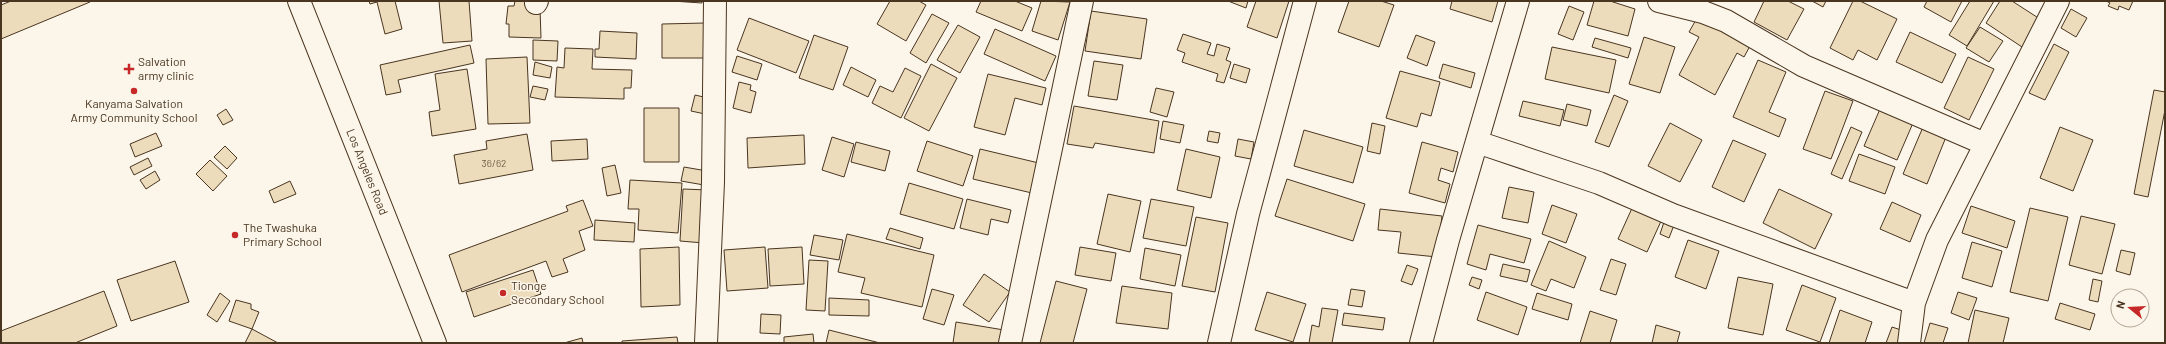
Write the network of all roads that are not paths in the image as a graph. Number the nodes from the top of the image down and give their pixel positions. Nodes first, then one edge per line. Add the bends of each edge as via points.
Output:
1 (299, 1) edge
2 (715, 1) edge
3 (1082, 1) edge
4 (1305, 1) edge
5 (1518, 1) edge
6 (1659, 1) edge
7 (2050, 4) edge
8 (1477, 142) junction
9 (1985, 144) junction
10 (1914, 303) junction
11 (436, 343) edge
12 (706, 343) edge
13 (1010, 343) edge
14 (1219, 343) edge
15 (1421, 343) edge
16 (1909, 343) edge

1 - 11 street, Los Angeles Road
2 - 12 street via 713,182
3 - 13 street
4 - 14 street via 1248,214
5 - 8 street
6 - 9 street via 1703,12 1726,21 1804,66
7 - 9 street
8 - 10 street via 1599,183 1673,216
8 - 15 street
9 - 10 street via 1937,240
10 - 16 street

